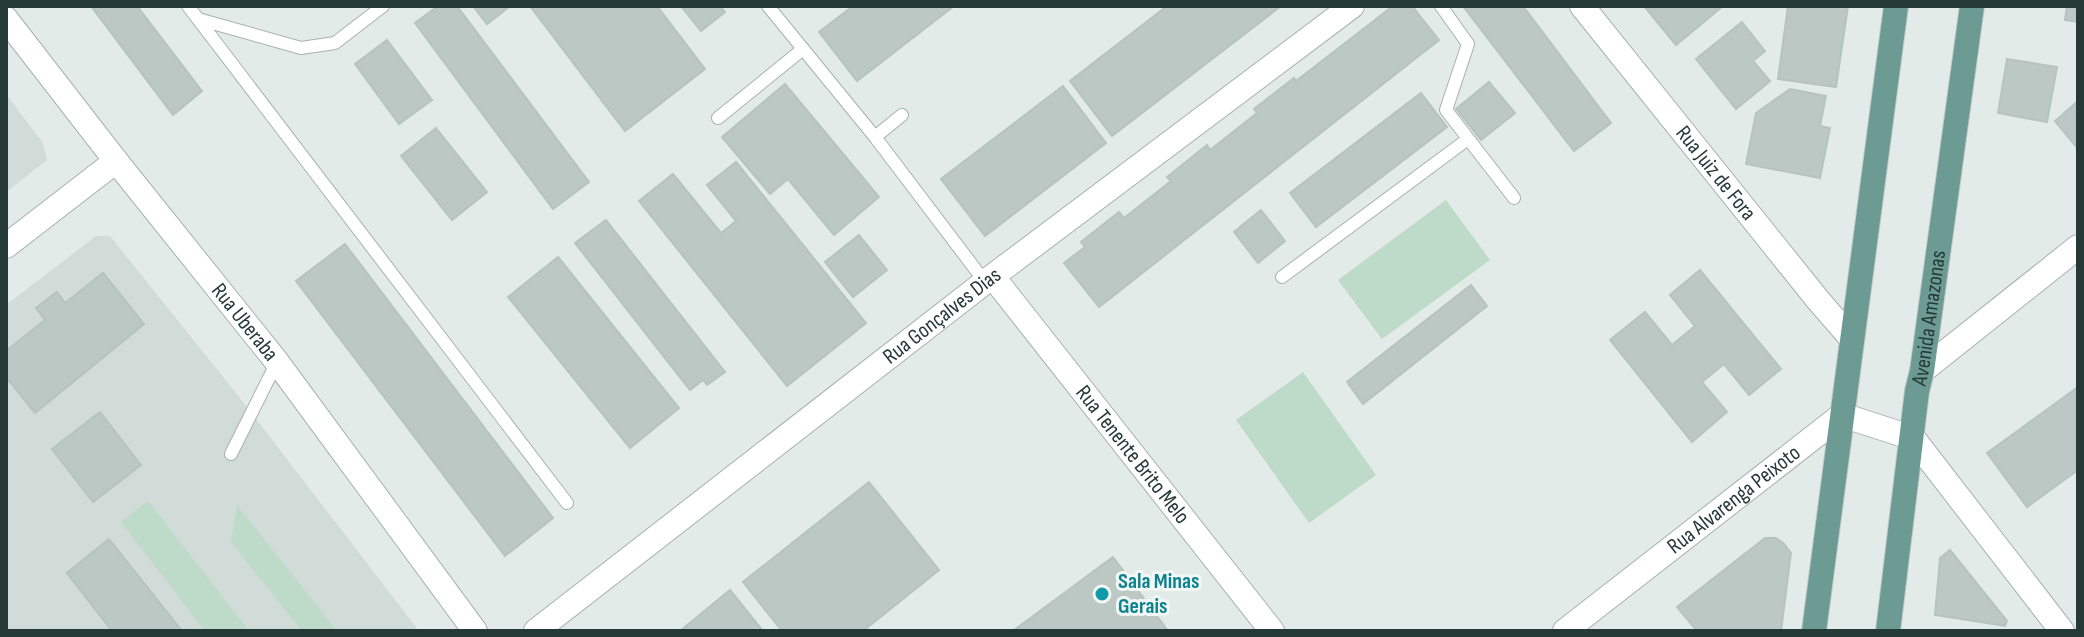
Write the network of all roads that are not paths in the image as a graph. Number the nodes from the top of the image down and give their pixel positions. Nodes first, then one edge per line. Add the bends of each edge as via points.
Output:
1 (188, 6) edge
2 (383, 6) edge
3 (768, 6) edge
4 (1352, 6) edge
5 (1441, 6) edge
6 (1582, 6) edge
7 (1896, 6) edge
8 (1972, 6) edge
9 (6, 19) edge
10 (198, 19) junction
11 (803, 49) junction
12 (902, 115) dead end
13 (718, 118) dead end
14 (875, 137) junction
15 (1468, 139) junction
16 (116, 161) junction
17 (1514, 198) dead end
18 (6, 246) edge
19 (2078, 247) edge
20 (1282, 277) dead end
21 (989, 280) junction
22 (1851, 338) junction
23 (277, 362) junction
24 (1922, 371) junction
25 (1842, 415) junction
26 (1913, 438) junction
27 (231, 454) dead end
28 (567, 503) dead end
29 (475, 631) edge
30 (536, 631) edge
31 (1272, 631) edge
32 (1565, 631) edge
33 (1814, 631) edge
34 (1888, 631) edge
35 (2062, 631) edge

1 - 10 lane
2 - 10 lane via 335,43 301,48
3 - 11 lane
4 - 21 street, Rua Gonçalves Dias
5 - 15 lane via 1468,44 1446,110
6 - 22 street, Rua Juiz de Fora
7 - 22 main road
8 - 24 main road, Avenida Amazonas
9 - 16 street, Rua Uberaba
10 - 28 lane
11 - 13 lane
11 - 14 lane
12 - 14 lane
14 - 21 lane
15 - 17 lane
15 - 20 lane
16 - 18 street
16 - 23 street, Rua Uberaba
19 - 24 street
21 - 30 street, Rua Gonçalves Dias
21 - 31 street, Rua Tenente Brito Melo
22 - 25 main road
23 - 27 lane
23 - 29 street, Rua Uberaba
24 - 26 main road, Avenida Amazonas
25 - 26 street
25 - 32 street, Rua Alvarenga Peixoto
25 - 33 main road
26 - 34 main road, Avenida Amazonas
26 - 35 street

